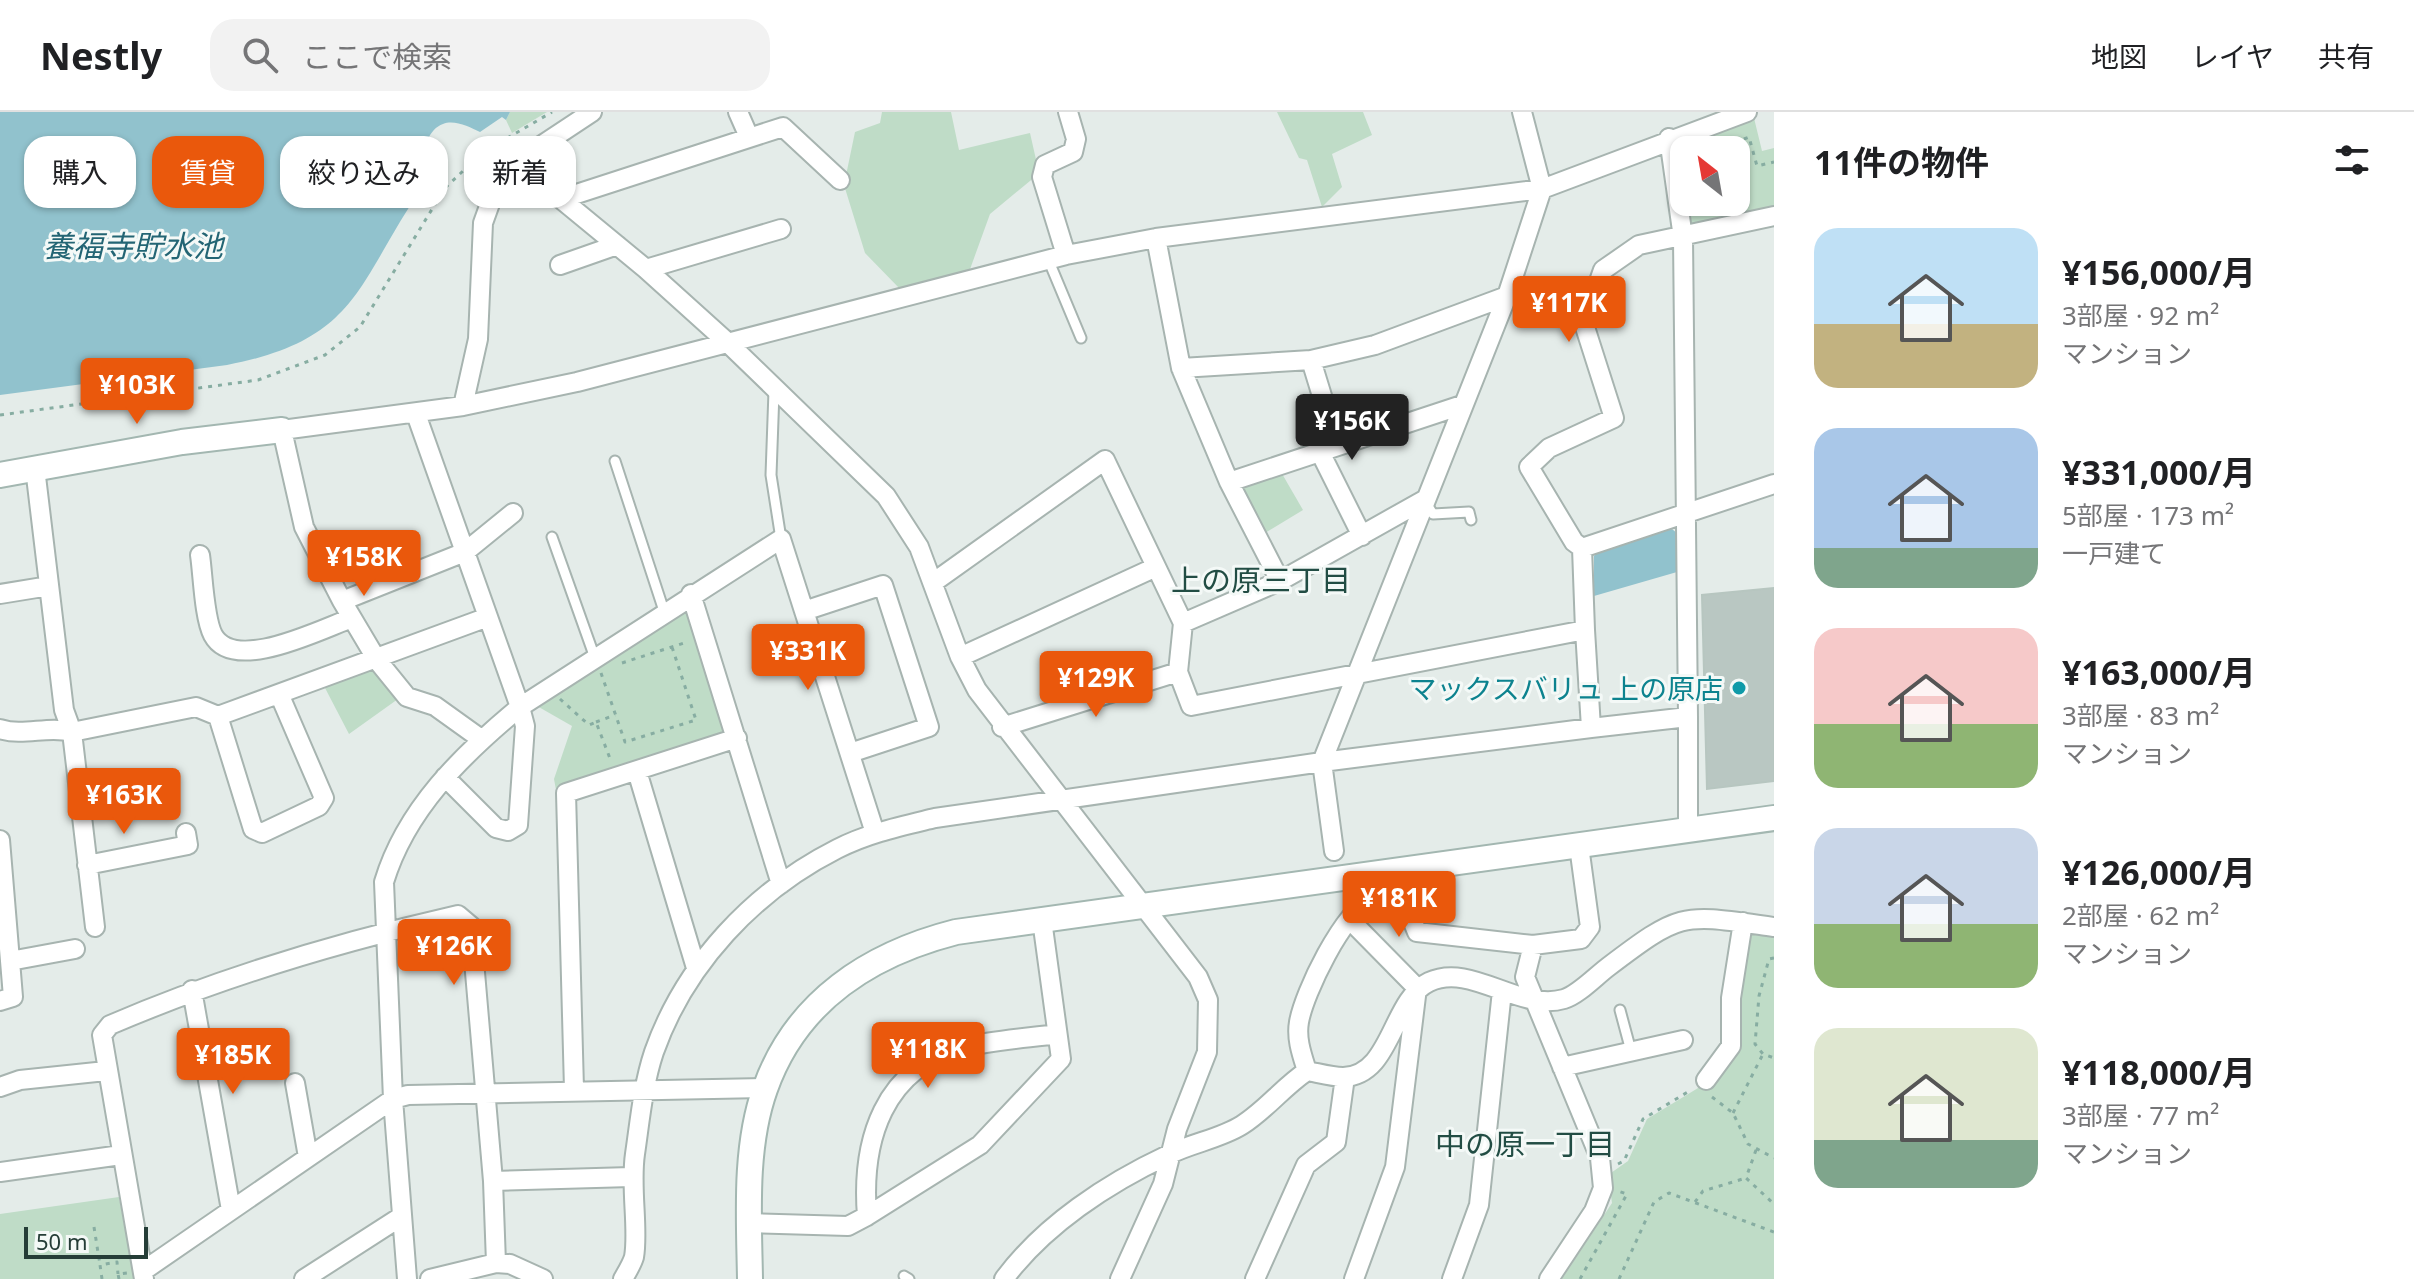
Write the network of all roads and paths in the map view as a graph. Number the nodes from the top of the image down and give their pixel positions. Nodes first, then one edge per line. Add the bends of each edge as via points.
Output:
1 (552, 112) edge
2 (592, 112) edge
3 (738, 112) edge
4 (1068, 112) edge
5 (1522, 112) edge
6 (1747, 112) edge
7 (556, 136) edge
8 (749, 137) junction
9 (1669, 138) junction
10 (1750, 141) edge
11 (1774, 162) edge
12 (840, 180) dead end
13 (1542, 189) junction
14 (576, 194) edge
15 (488, 208) edge
16 (572, 208) edge
17 (1774, 216) edge
18 (781, 229) dead end
19 (1156, 238) junction
20 (1683, 238) junction
21 (617, 245) junction
22 (1057, 257) junction
23 (560, 265) dead end
24 (646, 269) junction
25 (1507, 296) junction
26 (1557, 304) dead end
27 (1495, 325) junction
28 (1081, 338) dead end
29 (727, 342) junction
30 (1311, 360) junction
31 (1181, 368) junction
32 (775, 387) junction
33 (1462, 405) junction
34 (463, 406) junction
35 (416, 414) junction
36 (0, 415) edge
37 (282, 430) junction
38 (1328, 449) junction
39 (615, 461) dead end
40 (35, 468) junction
41 (0, 475) edge
42 (1229, 482) junction
43 (1774, 484) edge
44 (1424, 500) junction
45 (1686, 512) junction
46 (513, 513) dead end
47 (1471, 520) dead end
48 (1362, 536) junction
49 (552, 537) dead end
50 (781, 539) junction
51 (1582, 548) junction
52 (465, 552) junction
53 (200, 555) dead end
54 (1156, 567) junction
55 (1280, 581) junction
56 (934, 582) junction
57 (49, 586) junction
58 (0, 594) edge
59 (691, 594) junction
60 (342, 601) junction
61 (664, 611) junction
62 (804, 611) junction
63 (488, 617) junction
64 (352, 618) junction
65 (1183, 623) junction
66 (1585, 630) junction
67 (687, 642) dead end
68 (672, 647) junction
69 (960, 657) junction
70 (377, 660) junction
71 (598, 664) junction
72 (1356, 671) junction
73 (1178, 672) junction
74 (548, 689) junction
75 (280, 696) junction
76 (520, 707) junction
77 (616, 715) junction
78 (218, 716) junction
79 (1688, 717) junction
80 (596, 722) junction
81 (1002, 727) junction
82 (1591, 728) junction
83 (0, 729) edge
84 (72, 732) junction
85 (737, 738) junction
86 (481, 739) junction
87 (850, 753) junction
88 (609, 754) dead end
89 (1322, 762) junction
90 (637, 771) junction
91 (445, 777) junction
92 (1059, 798) junction
93 (1774, 818) edge
94 (1688, 831) junction
95 (262, 833) junction
96 (875, 833) junction
97 (0, 840) edge
98 (241, 843) dead end
99 (188, 845) dead end
100 (1579, 846) junction
101 (1334, 851) dead end
102 (87, 865) junction
103 (781, 884) junction
104 (1144, 906) junction
105 (1042, 920) junction
106 (1350, 920) junction
107 (1743, 922) junction
108 (95, 927) dead end
109 (1774, 927) edge
110 (387, 931) junction
111 (1533, 945) junction
112 (75, 949) dead end
113 (1774, 958) edge
114 (10, 961) junction
115 (696, 968) junction
116 (1417, 988) junction
117 (192, 990) junction
118 (1502, 991) junction
119 (1534, 1000) junction
120 (0, 1001) edge
121 (1620, 1010) dead end
122 (1057, 1034) junction
123 (1683, 1040) dead end
124 (1631, 1051) junction
125 (1763, 1054) junction
126 (1774, 1058) edge
127 (1562, 1067) junction
128 (106, 1071) junction
129 (1307, 1071) junction
130 (1345, 1077) junction
131 (1706, 1080) junction
132 (295, 1083) dead end
133 (0, 1087) edge
134 (765, 1088) junction
135 (574, 1089) junction
136 (643, 1091) junction
137 (483, 1094) junction
138 (393, 1099) junction
139 (1733, 1113) junction
140 (1756, 1149) junction
141 (1170, 1154) junction
142 (121, 1155) junction
143 (308, 1157) junction
144 (1774, 1158) edge
145 (0, 1172) edge
146 (1601, 1173) junction
147 (631, 1177) junction
148 (1746, 1178) junction
149 (493, 1181) junction
150 (1695, 1202) junction
151 (1774, 1204) edge
152 (231, 1210) junction
153 (402, 1216) junction
154 (867, 1216) junction
155 (749, 1223) junction
156 (94, 1227) dead end
157 (1774, 1232) edge
158 (496, 1263) junction
159 (100, 1265) junction
160 (118, 1274) dead end
161 (144, 1275) edge
162 (102, 1279) edge
163 (304, 1279) edge
164 (407, 1279) edge
165 (430, 1279) edge
166 (543, 1279) edge
167 (623, 1279) edge
168 (750, 1279) edge
169 (1004, 1279) edge
170 (1120, 1279) edge
171 (1255, 1279) edge
172 (1354, 1279) edge
173 (1452, 1279) edge
174 (1549, 1279) edge
175 (1619, 1279) edge

1 - 36 path via 482,153 445,188 360,327 325,355 258,380
2 - 7 street
3 - 8 street
4 - 22 street via 1076,139 1073,152 1045,165 1042,177
5 - 13 street
6 - 9 street
8 - 12 street via 783,127
8 - 14 street
9 - 13 street
9 - 20 street
10 - 11 path via 1757,166
13 - 19 street
13 - 25 street
15 - 34 street via 483,223 478,339
16 - 21 street
17 - 20 street
18 - 24 street
19 - 22 street
19 - 31 street
20 - 45 street
20 - 51 street via 1639,245 1603,270 1584,324 1614,418 1549,448 1529,467
21 - 23 street
21 - 24 street
22 - 28 lane
22 - 29 street
24 - 29 street
25 - 27 street
25 - 30 street via 1375,345
26 - 27 path
27 - 33 street
29 - 32 street
29 - 34 street
30 - 31 street
30 - 38 street
31 - 42 street
32 - 50 lane via 771,475
32 - 56 street via 891,503
33 - 38 street
33 - 44 street
34 - 35 street
35 - 37 street
35 - 52 street
37 - 40 street
37 - 60 street via 304,527
38 - 42 street
38 - 48 street
39 - 61 lane
40 - 41 street
40 - 57 street
42 - 55 street
43 - 45 street
44 - 47 lane via 1433,514 1469,512
44 - 48 street
44 - 72 street
45 - 51 street
45 - 79 street
46 - 52 street
48 - 55 street
49 - 71 lane
50 - 59 street
50 - 62 street
51 - 66 street
52 - 60 street
52 - 63 street
53 - 64 street via 211,632 232,650 261,651
54 - 56 street via 1105,460
54 - 65 street
54 - 69 street
55 - 65 street
56 - 69 street
57 - 58 street
57 - 84 street via 64,710
59 - 61 street
59 - 85 street
60 - 64 street
61 - 71 street
62 - 87 street
62 - 87 street via 883,585 929,727
63 - 70 street
63 - 76 street
64 - 70 street
65 - 73 street
66 - 72 street
66 - 82 street
67 - 68 path
68 - 71 path
68 - 77 path via 696,720 625,742
69 - 81 street
70 - 75 street
70 - 86 street via 407,697 435,706
71 - 74 street
71 - 77 path
72 - 73 street via 1191,706
72 - 89 street
73 - 81 street
74 - 76 street
74 - 80 path via 589,725
75 - 78 street
75 - 95 street via 324,798 319,806
76 - 86 street
76 - 91 street via 525,726 518,825 508,831 496,828
77 - 80 path
78 - 84 street via 196,707
78 - 95 street via 253,829
79 - 82 street
79 - 94 street
80 - 88 path
81 - 92 street
82 - 89 street
83 - 84 street via 13,734 60,728
84 - 102 street
85 - 90 street
85 - 103 street
86 - 91 street
87 - 96 street
89 - 92 street
89 - 101 street
90 - 115 street
90 - 135 street via 566,793
91 - 110 street via 394,850 384,882
92 - 96 street
92 - 104 street
93 - 94 street
94 - 100 street
95 - 98 street
96 - 103 street via 837,849
97 - 114 street
99 - 102 street
100 - 104 street
100 - 111 street via 1590,927 1581,939
102 - 108 street
103 - 115 street
104 - 105 street
104 - 141 street via 1198,977 1208,1000 1207,1052
105 - 122 street
105 - 134 street via 956,932 876,959 810,1013
106 - 111 street via 1370,901 1402,895 1417,932
106 - 116 street
106 - 129 street via 1328,951 1299,1021
107 - 109 street
107 - 119 street via 1699,916 1676,920 1565,999
107 - 131 street via 1731,998 1731,1046
110 - 117 street
110 - 137 street via 458,915 471,926
110 - 138 street
111 - 119 street via 1525,977
112 - 114 street
113 - 125 path via 1769,959 1759,996 1755,1044
114 - 120 street via 13,997
115 - 136 street via 668,1015
116 - 118 street via 1449,976
116 - 130 street via 1381,1051 1364,1069
116 - 172 street via 1395,1167
117 - 128 street via 110,1025 102,1035
117 - 152 street
118 - 119 street
118 - 173 street via 1479,1205
119 - 127 street
121 - 124 lane
122 - 154 street via 1061,1059 980,1145
122 - 154 street via 964,1047 931,1061 906,1080 875,1122 864,1183
123 - 124 street
124 - 127 street
125 - 126 path
125 - 139 path
127 - 146 street via 1600,1158
128 - 133 street
128 - 142 street
129 - 130 street
129 - 141 street via 1240,1127
130 - 171 street via 1336,1142 1306,1165
131 - 139 path via 1713,1101
131 - 146 path via 1643,1119 1624,1161
132 - 143 street
134 - 136 street
134 - 155 street via 754,1145
135 - 136 street
135 - 137 street
136 - 147 street
137 - 138 street
137 - 149 street
138 - 143 street
138 - 153 street
139 - 140 path via 1748,1144
140 - 144 path
140 - 148 path
141 - 169 street via 1117,1181 1043,1236
141 - 170 street via 1163,1184
142 - 145 street
142 - 161 street
143 - 152 street
146 - 174 street via 1603,1188 1594,1211
147 - 149 street
147 - 167 street via 634,1256
148 - 150 path via 1711,1187
148 - 151 path
149 - 158 street
150 - 157 path
150 - 175 path via 1669,1193 1654,1202
152 - 161 street
153 - 163 street
153 - 164 street
154 - 155 street via 848,1226
155 - 168 street
156 - 159 path
158 - 165 street
158 - 166 street
159 - 160 path via 117,1262
159 - 162 path

